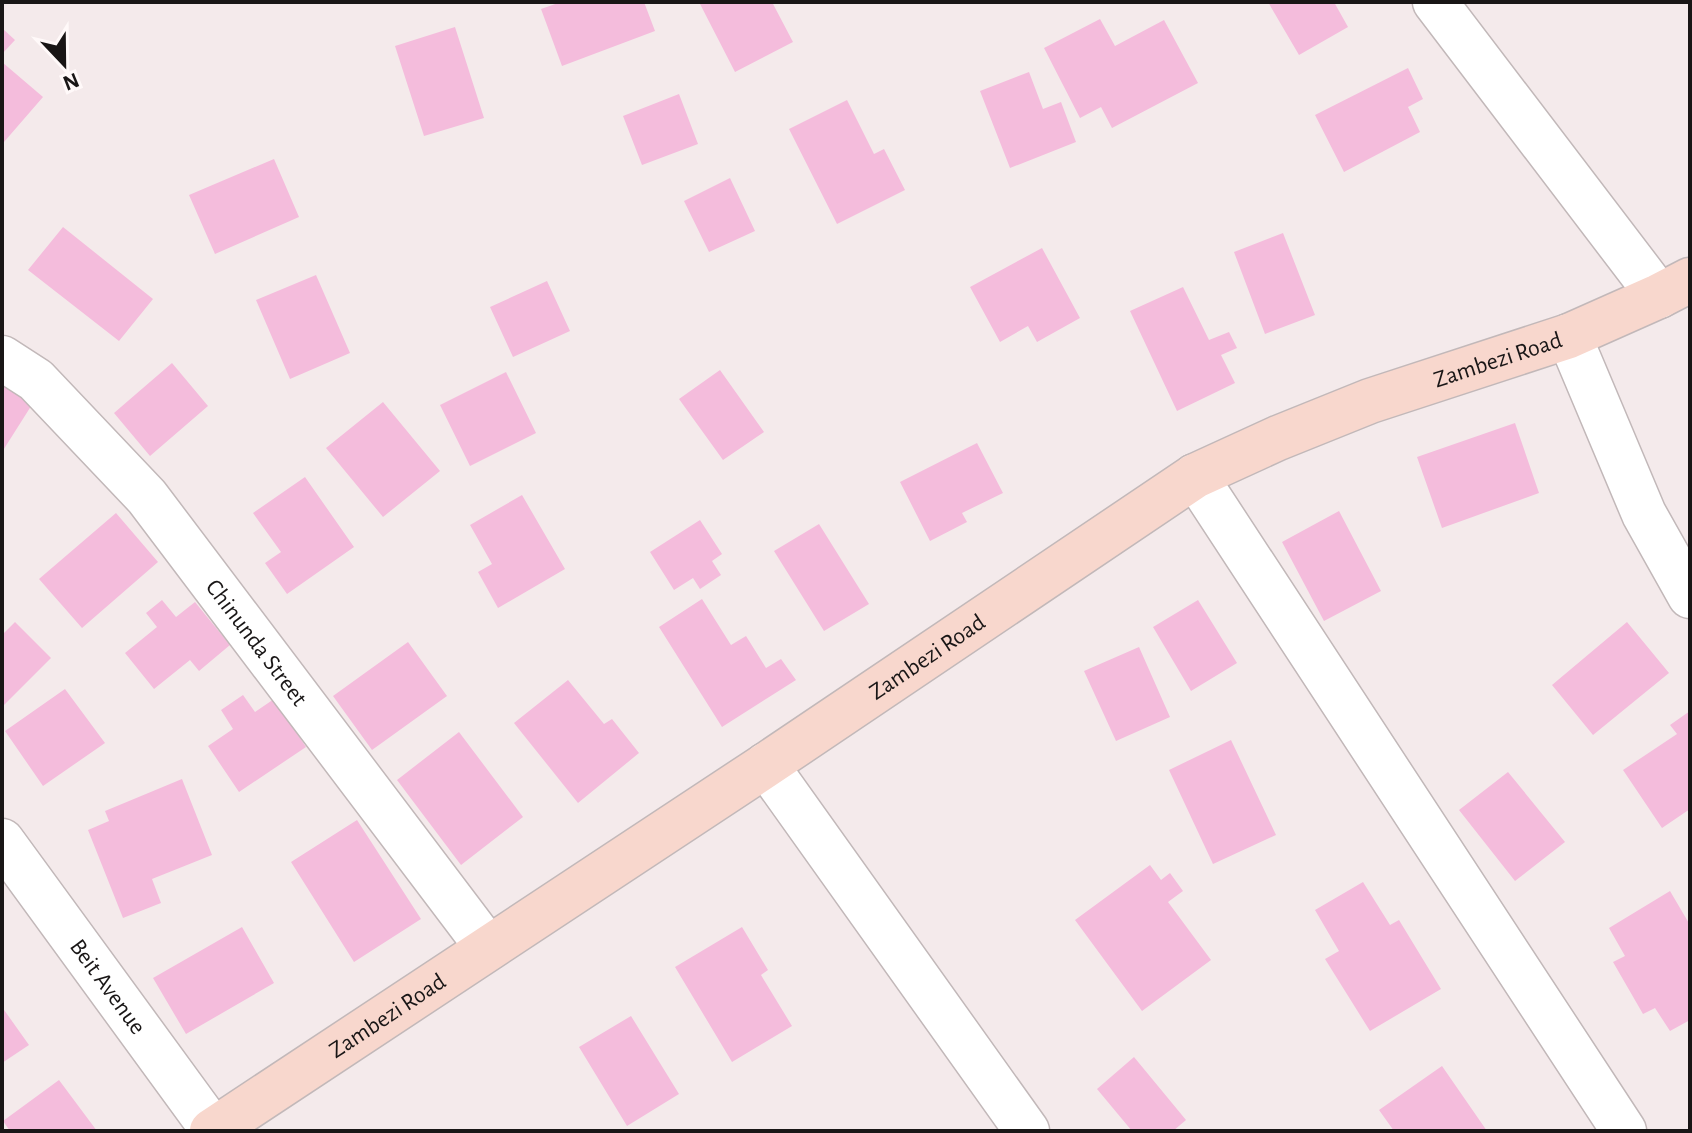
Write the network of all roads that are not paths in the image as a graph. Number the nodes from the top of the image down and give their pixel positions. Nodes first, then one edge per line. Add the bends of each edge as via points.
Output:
1 (1435, 2) edge
2 (1674, 288) edge
3 (1569, 336) junction
4 (2, 358) edge
5 (1195, 476) junction
6 (1690, 596) edge
7 (766, 765) junction
8 (2, 841) edge
9 (488, 948) junction
10 (212, 1130) edge
11 (1027, 1131) edge
12 (1624, 1131) edge

1 - 2 street
2 - 3 street, Zambezi Road
3 - 5 street, Zambezi Road via 1370,401
3 - 6 street via 1644,514
4 - 9 street, Chinunda Street via 36,380 147,497
5 - 7 street, Zambezi Road
5 - 12 street
7 - 9 street, Zambezi Road
7 - 11 street
8 - 10 street, Beit Avenue
9 - 10 street, Zambezi Road

